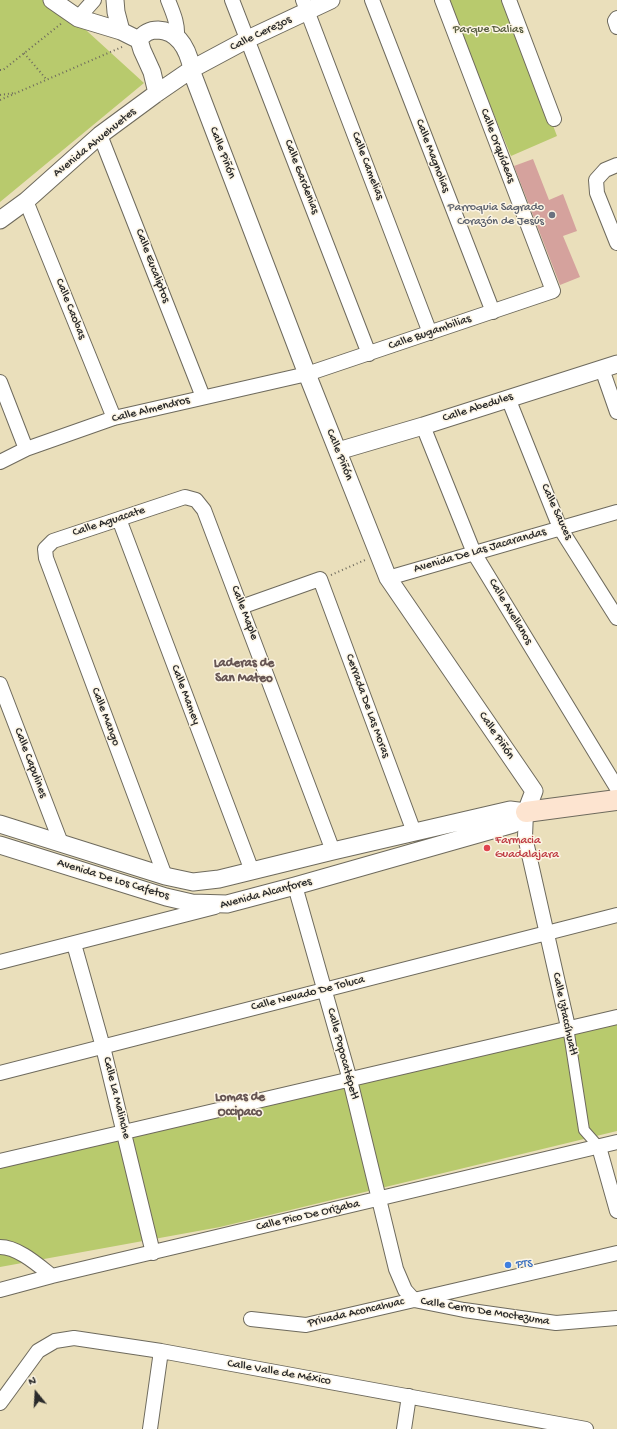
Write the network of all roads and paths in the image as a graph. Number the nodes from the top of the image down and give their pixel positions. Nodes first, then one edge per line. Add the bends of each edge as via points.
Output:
1 (52, 0) edge
2 (94, 0) edge
3 (115, 0) edge
4 (168, 0) edge
5 (232, 0) edge
6 (332, 0) edge
7 (372, 0) edge
8 (442, 0) edge
9 (509, 0) edge
10 (305, 6) edge
11 (75, 16) junction
12 (617, 18) edge
13 (617, 27) edge
14 (121, 31) junction
15 (177, 37) junction
16 (248, 39) junction
17 (139, 40) junction
18 (24, 53) junction
19 (191, 69) junction
20 (0, 70) edge
21 (46, 80) junction
22 (17, 93) junction
23 (156, 93) junction
24 (0, 95) edge
25 (0, 100) edge
26 (554, 119) dead end
27 (100, 135) junction
28 (617, 165) edge
29 (26, 201) junction
30 (0, 220) edge
31 (617, 243) edge
32 (553, 291) joint
33 (493, 312) junction
34 (430, 333) junction
35 (369, 354) junction
36 (609, 366) edge
37 (307, 374) junction
38 (0, 382) edge
39 (203, 397) junction
40 (508, 398) junction
41 (617, 412) edge
42 (114, 418) junction
43 (423, 426) junction
44 (26, 449) junction
45 (338, 451) junction
46 (0, 462) edge
47 (186, 497) joint
48 (617, 512) edge
49 (119, 518) junction
50 (560, 528) junction
51 (474, 553) junction
52 (379, 554) junction
53 (46, 558) joint
54 (388, 578) junction
55 (320, 579) junction
56 (241, 607) junction
57 (617, 618) edge
58 (0, 684) edge
59 (617, 788) edge
60 (617, 800) edge
61 (526, 812) junction
62 (0, 824) edge
63 (414, 832) junction
64 (61, 843) junction
65 (0, 845) edge
66 (333, 851) junction
67 (252, 871) junction
68 (165, 876) junction
69 (219, 879) junction
70 (295, 886) junction
71 (227, 904) junction
72 (617, 915) edge
73 (546, 933) junction
74 (74, 944) junction
75 (0, 962) edge
76 (324, 989) junction
77 (617, 1017) edge
78 (568, 1027) junction
79 (103, 1047) junction
80 (0, 1073) edge
81 (350, 1080) junction
82 (125, 1133) junction
83 (617, 1142) edge
84 (599, 1147) junction
85 (0, 1161) edge
86 (379, 1199) junction
87 (617, 1211) edge
88 (0, 1247) edge
89 (153, 1253) junction
90 (617, 1253) edge
91 (52, 1276) junction
92 (0, 1290) edge
93 (414, 1300) junction
94 (617, 1318) edge
95 (252, 1319) dead end
96 (161, 1351) junction
97 (409, 1396) junction
98 (0, 1403) edge
99 (150, 1429) edge
100 (404, 1429) edge
101 (586, 1429) edge

1 - 11 street
2 - 11 street
3 - 14 street
4 - 15 street via 176,18
5 - 16 street, Calle Gardenias
6 - 10 street, Calle Cerezos
7 - 33 street, Calle Magnolias
8 - 32 street, Calle Orquídeas
9 - 26 street
10 - 16 street, Calle Cerezos
10 - 34 street, Calle Camelias
11 - 14 street
11 - 18 path
12 - 13 street
14 - 17 street
15 - 17 street via 165,30 152,30
15 - 19 street, Calle Piñón via 185,47
16 - 19 street, Calle Cerezos
16 - 35 street, Calle Gardenias
17 - 21 path
17 - 23 street via 152,72
18 - 20 path
18 - 21 path
19 - 23 street, Avenida Ahuehuetes
19 - 37 street, Calle Piñón
21 - 22 path
22 - 24 path
22 - 25 path
23 - 27 street, Avenida Ahuehuetes
27 - 29 street, Avenida Ahuehuetes
27 - 39 street, Calle Eucaliptos
28 - 31 street via 604,170 596,180 598,193
29 - 30 street, Avenida Ahuehuetes
29 - 42 street, Calle Caobas
32 - 33 street, Calle Bugambilias
33 - 34 street, Calle Bugambilias
34 - 35 street, Calle Bugambilias
35 - 37 street, Calle Bugambilias
36 - 40 street, Calle Abedules
36 - 41 street
37 - 39 street, Calle Almendros
37 - 45 street, Calle Piñón
38 - 44 street
39 - 42 street, Calle Almendros
40 - 43 street, Calle Abedules
40 - 50 street, Calle Sauces
42 - 44 street, Calle Almendros
43 - 45 street, Calle Abedules
43 - 51 street, Calle Avellanos
44 - 46 street, Calle Almendros
45 - 52 street, Calle Piñón
47 - 49 street, Calle Aguacate
47 - 56 street, Calle Maple via 196,500 204,510
48 - 50 street, Avenida De Las Jacarandas
49 - 53 street, Calle Aguacate via 53,541 46,549
49 - 67 street, Calle Mamey
50 - 51 street, Avenida De Las Jacarandas
50 - 57 street, Calle Sauces
51 - 54 street, Avenida De Las Jacarandas
51 - 59 street, Calle Avellanos
52 - 54 street, Calle Piñón
52 - 55 path
53 - 68 street, Calle Mango
54 - 61 street, Calle Piñón via 534,791
55 - 56 street
55 - 63 street, Cerrada De Las Moras
56 - 66 street, Calle Maple
58 - 64 street, Calle Capulines
60 - 61 main road, Avenida Alcanfores
61 - 63 street, Avenida Alcanfores via 510,810
61 - 70 street, Avenida Alcanfores via 513,824
61 - 73 street, Calle Iztaccíhuatl via 525,837
62 - 64 street, Avenida De Los Cafetos
63 - 66 street, Avenida Alcanfores
64 - 68 street, Avenida De Los Cafetos
65 - 71 street, Avenida De Los Cafetos via 166,897 192,903
66 - 67 street, Avenida Alcanfores
67 - 69 street, Avenida Alcanfores
68 - 69 street, Avenida De Los Cafetos via 194,882
69 - 71 street
70 - 71 street, Avenida Alcanfores
70 - 76 street, Calle Popocatépetl
71 - 74 street, Avenida Alcanfores
72 - 73 street, Calle Nevado De Toluca
73 - 76 street, Calle Nevado De Toluca
73 - 78 street, Calle Iztaccíhuatl
74 - 75 street, Avenida Alcanfores
74 - 79 street, Calle La Malinche
76 - 79 street, Calle Nevado De Toluca
76 - 81 street, Calle Popocatépetl
77 - 78 street
78 - 81 street
78 - 84 street, Calle Iztaccíhuatl via 584,1130
79 - 80 street, Calle Nevado De Toluca
79 - 82 street, Calle La Malinche
81 - 82 street
81 - 86 street, Calle Popocatépetl
82 - 85 street
82 - 89 street, Calle La Malinche
83 - 84 street, Calle Pico De Orizaba
84 - 86 street, Calle Pico De Orizaba
84 - 87 street, Calle Iztaccíhuatl
86 - 89 street, Calle Pico De Orizaba
86 - 93 street, Calle Cerro De Moctezuma via 396,1269 405,1290
88 - 91 street via 26,1256
89 - 91 street, Calle Pico De Orizaba
90 - 93 street, Privada Aconcahuac
91 - 92 street, Calle Pico De Orizaba
93 - 94 street, Calle Cerro De Moctezuma via 556,1323
93 - 95 street, Privada Aconcahuac via 306,1325
96 - 97 street, Calle Valle de México
96 - 98 street, Calle Valle de México via 74,1338 56,1341 38,1351
96 - 99 street
97 - 100 street
97 - 101 street, Calle Valle de México

